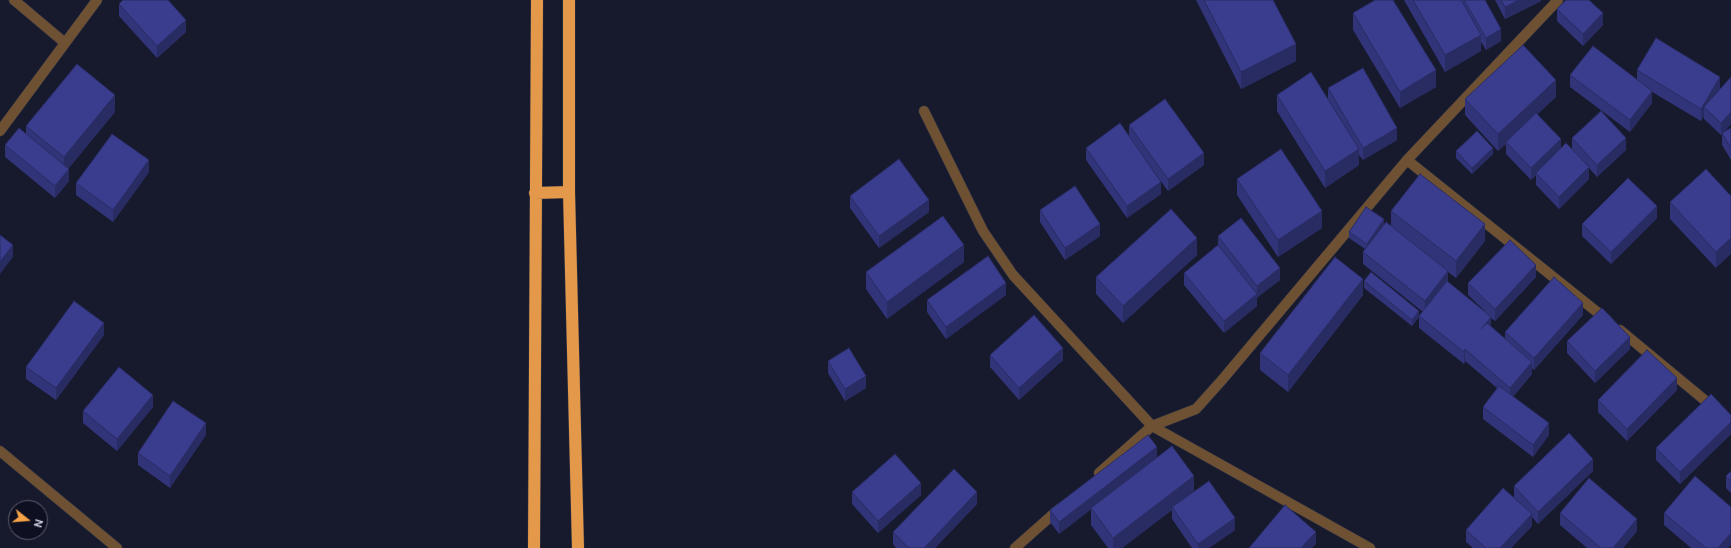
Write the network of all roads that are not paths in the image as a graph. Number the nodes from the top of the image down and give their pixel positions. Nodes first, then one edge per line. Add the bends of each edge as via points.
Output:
1 (14, 0) edge
2 (97, 0) edge
3 (536, 0) edge
4 (569, 0) edge
5 (1558, 0) edge
6 (65, 43) junction
7 (924, 111) dead end
8 (0, 130) edge
9 (1407, 160) junction
10 (569, 192) junction
11 (535, 193) junction
12 (1731, 422) edge
13 (1152, 426) junction
14 (0, 451) edge
15 (1093, 479) edge
16 (1069, 500) edge
17 (117, 548) edge
18 (534, 548) edge
19 (578, 548) edge
20 (1015, 548) edge
21 (1370, 548) edge

1 - 6 street
2 - 6 street
3 - 11 highway
4 - 10 highway
5 - 9 street
6 - 8 street
7 - 13 street via 983,231 1013,275
9 - 12 street via 1649,353
9 - 13 street via 1196,409
10 - 11 highway
10 - 19 highway
11 - 18 highway
13 - 15 street
13 - 21 street
14 - 17 street
16 - 20 street

